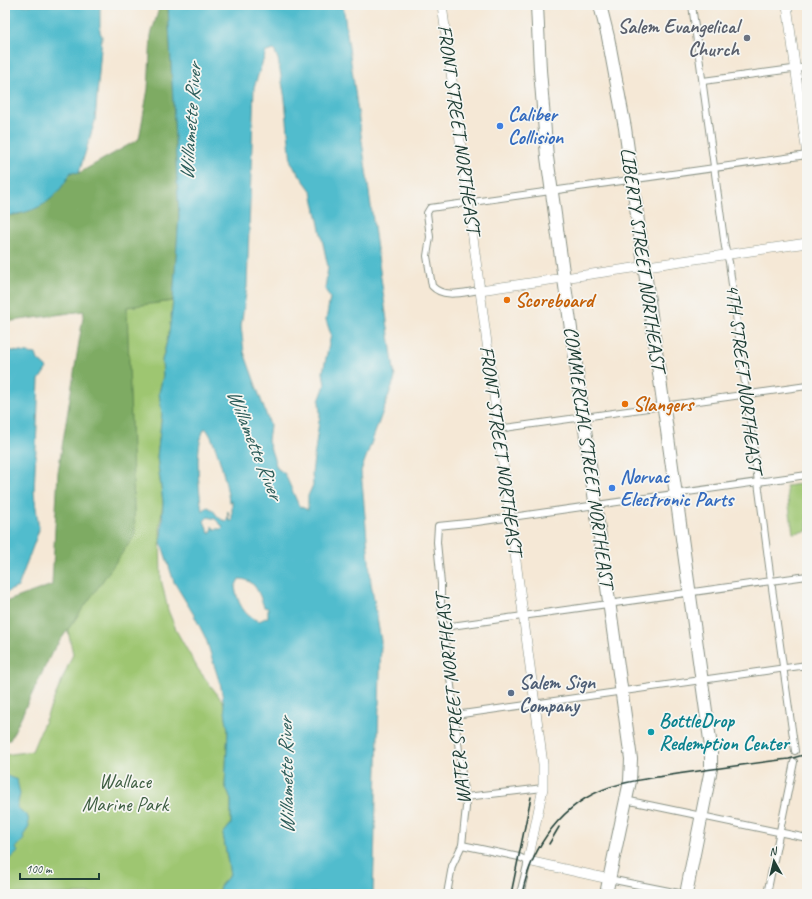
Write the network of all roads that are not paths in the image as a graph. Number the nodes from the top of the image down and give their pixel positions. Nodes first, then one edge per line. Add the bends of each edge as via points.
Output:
1 (442, 5) edge
2 (537, 5) edge
3 (600, 5) edge
4 (692, 5) edge
5 (787, 5) edge
6 (807, 67) edge
7 (796, 68) junction
8 (703, 81) junction
9 (807, 155) edge
10 (714, 167) junction
11 (633, 179) junction
12 (552, 192) junction
13 (468, 202) junction
14 (807, 243) edge
15 (727, 255) junction
16 (644, 267) junction
17 (564, 279) junction
18 (480, 290) junction
19 (807, 386) edge
20 (746, 394) junction
21 (663, 406) junction
22 (584, 418) junction
23 (498, 429) junction
24 (807, 475) edge
25 (758, 482) junction
26 (676, 493) junction
27 (596, 505) junction
28 (510, 517) junction
29 (807, 576) edge
30 (771, 581) junction
31 (689, 593) junction
32 (610, 604) junction
33 (524, 616) junction
34 (444, 627) junction
35 (807, 664) edge
36 (784, 669) junction
37 (702, 681) junction
38 (622, 692) junction
39 (536, 704) junction
40 (455, 715) junction
41 (796, 751) dead end
42 (794, 762) dead end
43 (543, 788) junction
44 (466, 797) junction
45 (625, 800) junction
46 (702, 816) junction
47 (779, 833) junction
48 (807, 838) edge
49 (462, 845) junction
50 (528, 861) junction
51 (609, 879) junction
52 (447, 894) edge
53 (520, 894) edge
54 (606, 894) edge
55 (685, 894) edge
56 (767, 894) edge

1 - 13 street, FRONT STREET NORTHEAST
2 - 12 highway, COMMERCIAL STREET NORTHEAST via 544,129
3 - 11 highway, LIBERTY STREET NORTHEAST
4 - 8 street, 4TH STREET NORTHEAST
5 - 7 street
6 - 7 street
7 - 8 street
7 - 9 street
8 - 10 street, 4TH STREET NORTHEAST
9 - 10 street
10 - 11 street
10 - 15 street, 4TH STREET NORTHEAST
11 - 12 street
11 - 16 highway, LIBERTY STREET NORTHEAST
12 - 13 street
12 - 17 highway, COMMERCIAL STREET NORTHEAST
13 - 18 street, FRONT STREET NORTHEAST
13 - 18 street via 430,208 427,256 432,286 436,290 448,294
14 - 15 street
15 - 16 street
15 - 20 street, 4TH STREET NORTHEAST
16 - 17 street
16 - 21 highway, LIBERTY STREET NORTHEAST
17 - 18 street
17 - 22 highway, COMMERCIAL STREET NORTHEAST
18 - 23 street, FRONT STREET NORTHEAST
19 - 20 street
20 - 21 street
20 - 25 street, 4TH STREET NORTHEAST
21 - 22 street
21 - 26 highway, LIBERTY STREET NORTHEAST
22 - 23 street
22 - 27 highway, COMMERCIAL STREET NORTHEAST
23 - 28 street, FRONT STREET NORTHEAST
24 - 25 street
25 - 26 street
25 - 30 street, 4TH STREET NORTHEAST
26 - 27 street
26 - 31 highway, LIBERTY STREET NORTHEAST
27 - 28 street
27 - 32 highway, COMMERCIAL STREET NORTHEAST
28 - 33 street, FRONT STREET NORTHEAST
28 - 34 street, WATER STREET NORTHEAST via 438,526
29 - 30 street
30 - 31 street
30 - 36 street, 4TH STREET NORTHEAST
31 - 32 street
31 - 37 highway, LIBERTY STREET NORTHEAST
32 - 33 street
32 - 38 highway, COMMERCIAL STREET NORTHEAST
33 - 34 street
33 - 39 street, FRONT STREET NORTHEAST
34 - 40 street, WATER STREET NORTHEAST
35 - 36 street
36 - 37 street
36 - 41 street, 4TH STREET NORTHEAST
37 - 38 street
37 - 46 highway, LIBERTY STREET NORTHEAST via 712,763
38 - 39 street
38 - 45 highway, COMMERCIAL STREET NORTHEAST via 630,759
39 - 40 street
39 - 43 street, FRONT STREET NORTHEAST
40 - 44 street, WATER STREET NORTHEAST
42 - 47 street
43 - 44 street
43 - 50 street, FRONT STREET NORTHEAST
44 - 49 street, WATER STREET NORTHEAST
45 - 46 street
45 - 51 highway, COMMERCIAL STREET NORTHEAST
46 - 47 street
46 - 55 highway, LIBERTY STREET NORTHEAST
47 - 48 street
47 - 56 street
49 - 50 street
49 - 52 street, WATER STREET NORTHEAST via 452,866
50 - 51 street
50 - 53 street, FRONT STREET NORTHEAST
51 - 54 highway, COMMERCIAL STREET NORTHEAST
51 - 55 street

